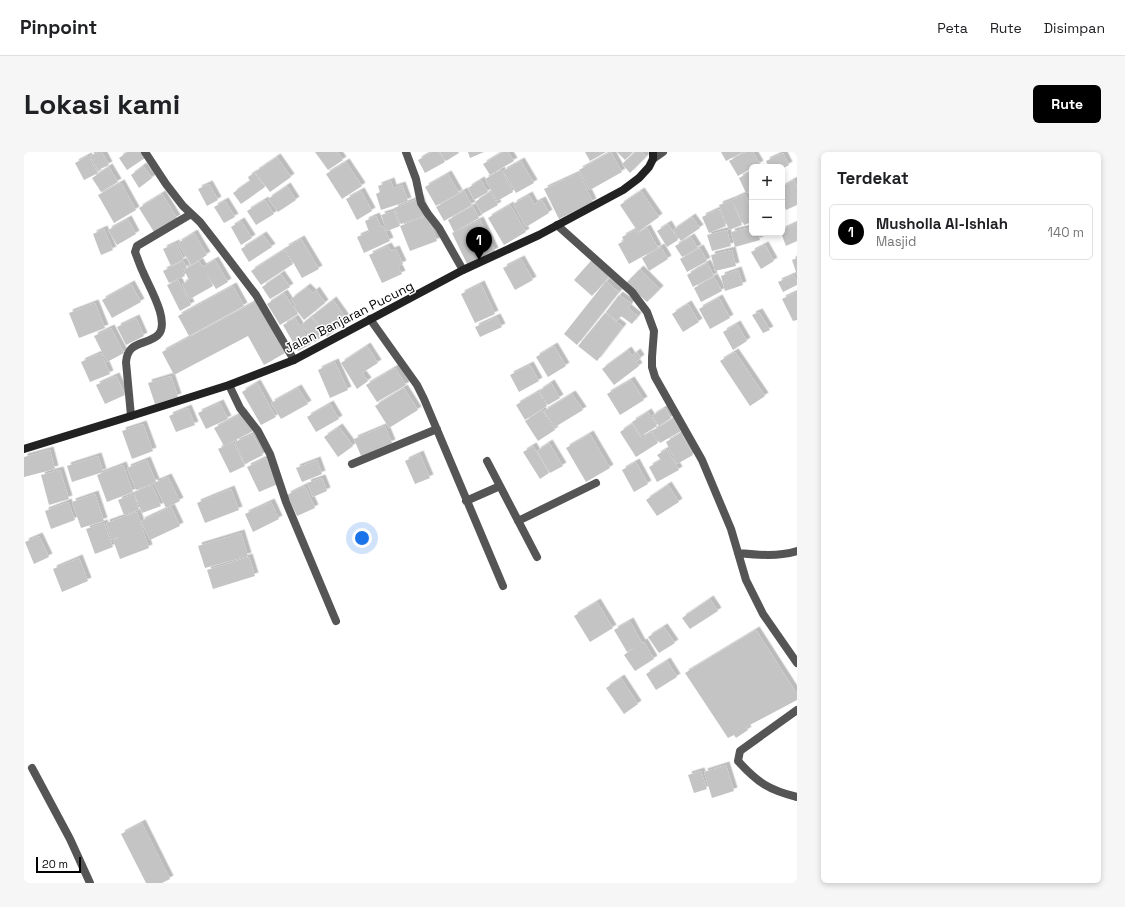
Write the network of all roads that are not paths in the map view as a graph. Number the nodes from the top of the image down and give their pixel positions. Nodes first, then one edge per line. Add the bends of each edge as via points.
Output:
1 (144, 152) edge
2 (406, 152) edge
3 (663, 152) edge
4 (653, 156) edge
5 (191, 214) junction
6 (557, 225) junction
7 (463, 270) junction
8 (370, 319) junction
9 (294, 360) junction
10 (229, 385) junction
11 (132, 416) junction
12 (436, 429) junction
13 (24, 450) edge
14 (488, 460) dead end
15 (352, 464) dead end
16 (596, 483) dead end
17 (500, 486) junction
18 (466, 501) junction
19 (518, 521) junction
20 (797, 551) edge
21 (738, 553) junction
22 (537, 558) dead end
23 (503, 586) dead end
24 (336, 621) dead end
25 (797, 663) edge
26 (797, 710) edge
27 (32, 768) dead end
28 (797, 797) edge
29 (90, 883) edge

1 - 5 street
2 - 7 street via 421,203
3 - 4 street
4 - 6 street, Jalan Banjaran Pucung via 650,167 623,190
5 - 9 street via 200,222 256,295
5 - 11 street via 137,246 135,252 163,323 157,336 136,345 127,355
6 - 7 street, Jalan Banjaran Pucung
6 - 21 street via 632,292 647,312 654,331 652,367 655,377 702,460 731,529
7 - 8 street, Jalan Banjaran Pucung
8 - 9 street, Jalan Banjaran Pucung
8 - 12 street via 417,385
9 - 10 street, Jalan Banjaran Pucung
10 - 11 street, Jalan Banjaran Pucung
10 - 24 street via 240,408 258,431 270,454 286,502
11 - 13 street, Jalan Banjaran Pucung
12 - 15 street
12 - 18 street
14 - 17 street
16 - 19 street
17 - 18 street
17 - 19 street
18 - 23 street
19 - 22 street
20 - 21 street via 766,556
21 - 25 street via 746,580 763,614
26 - 28 street via 740,751 738,761 759,782
27 - 29 street

